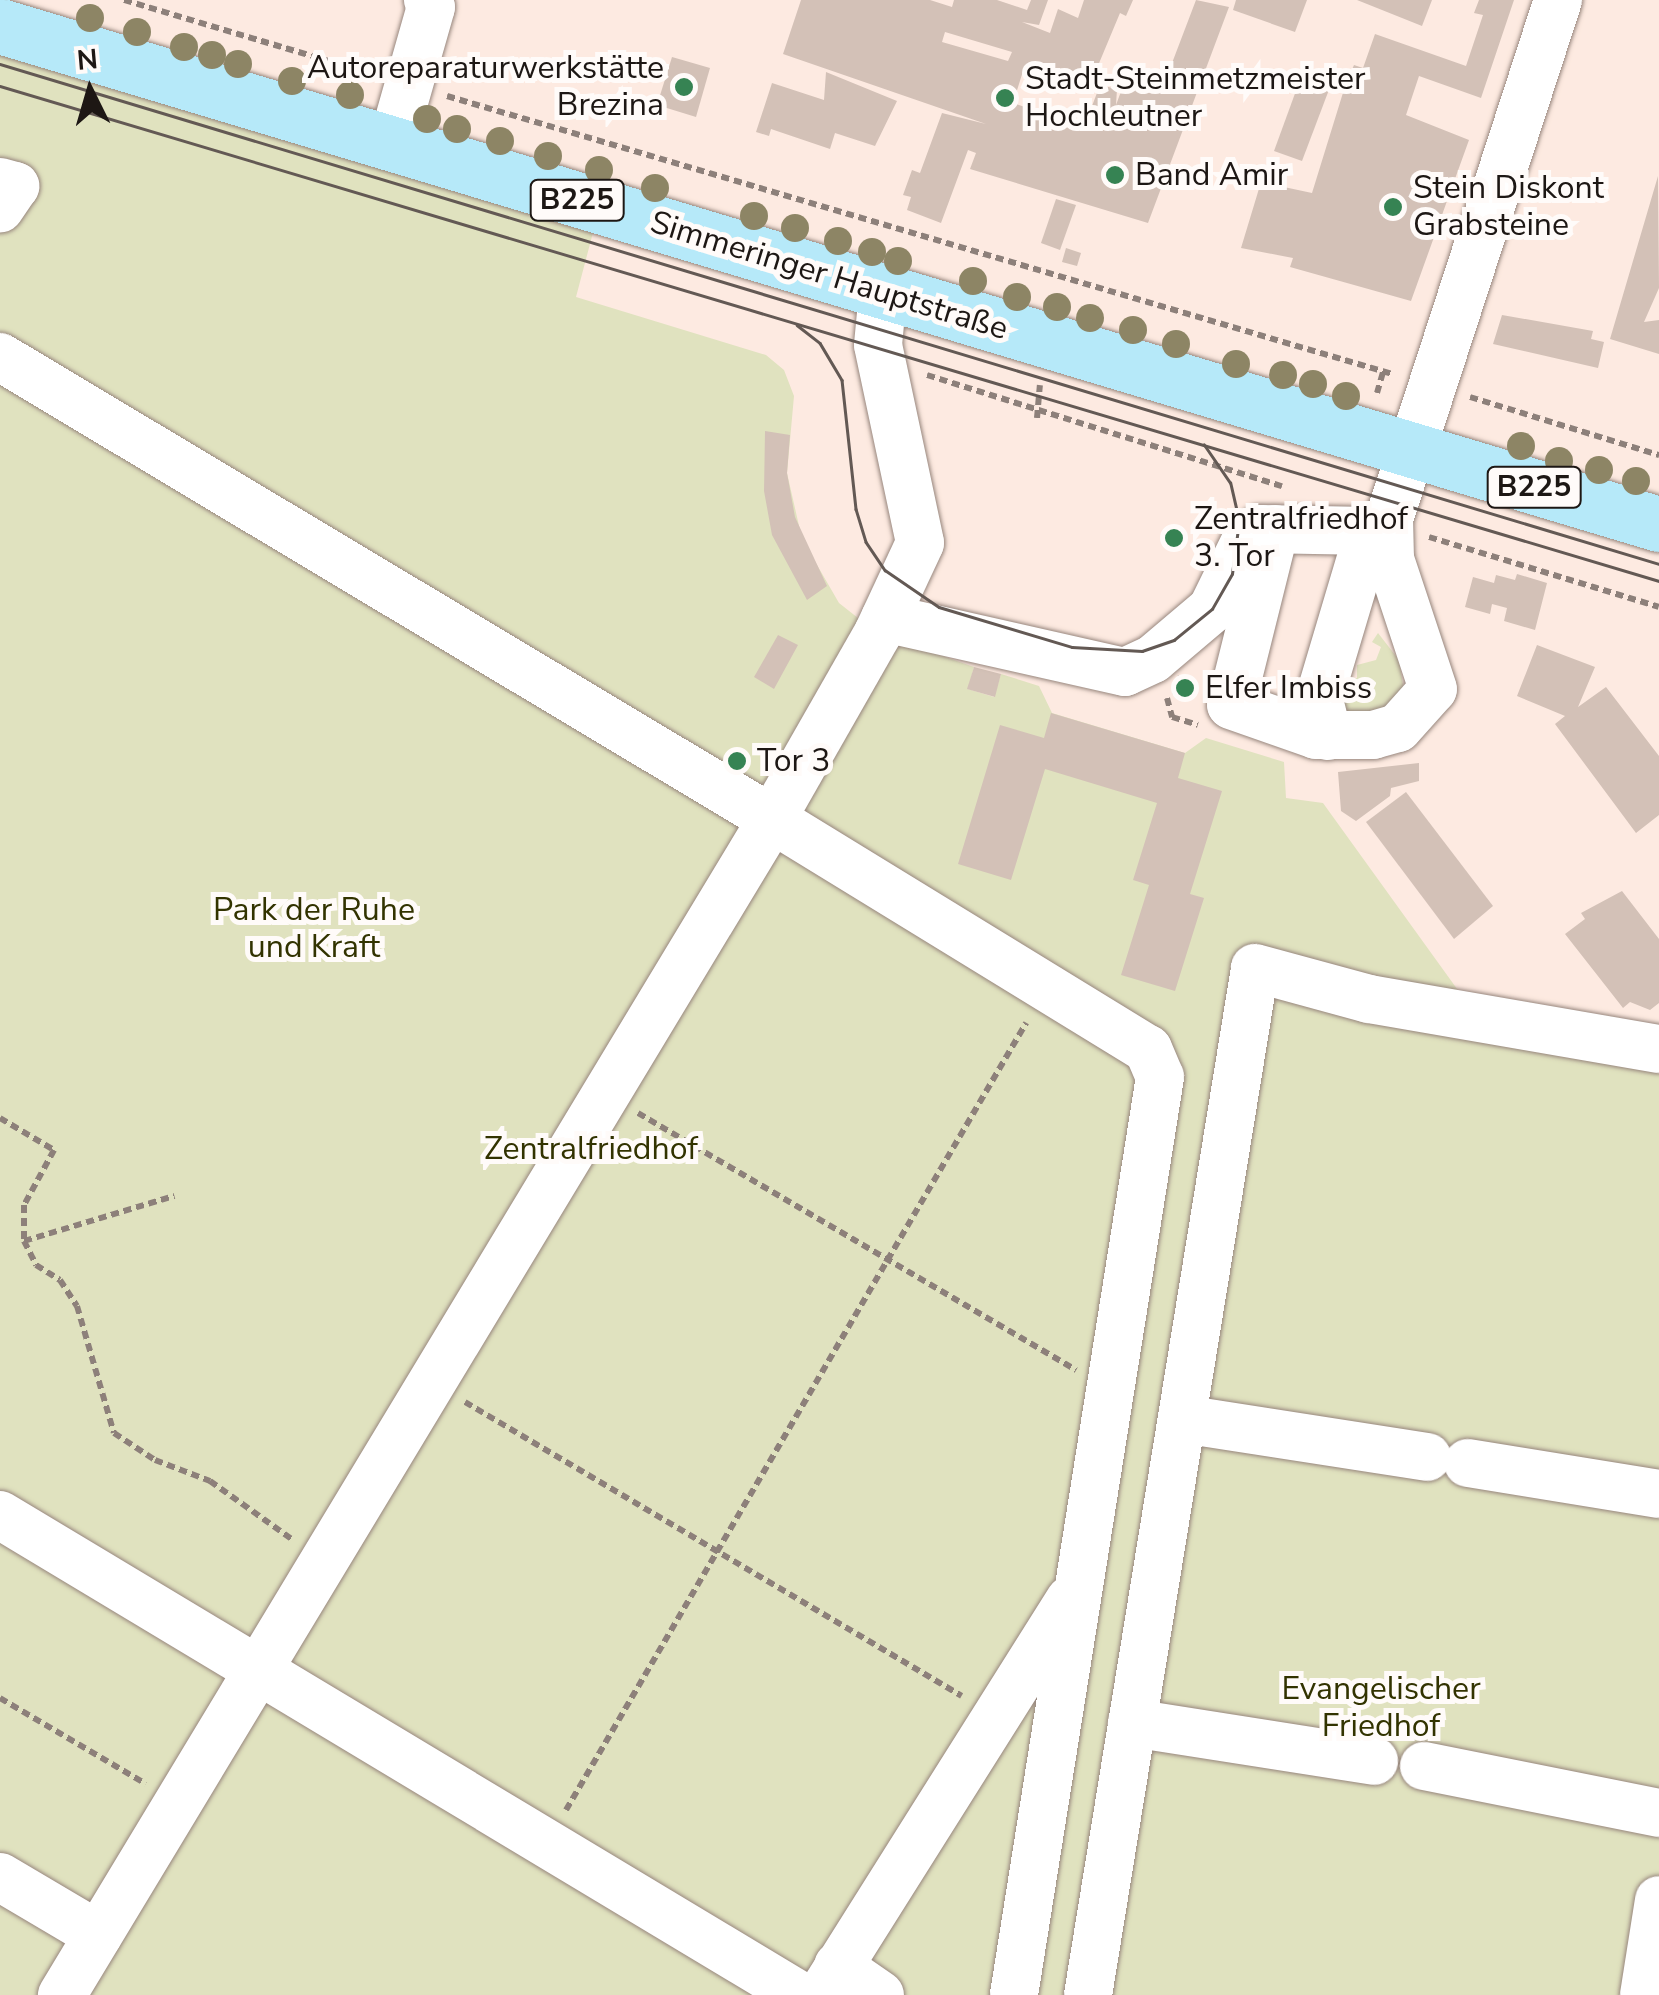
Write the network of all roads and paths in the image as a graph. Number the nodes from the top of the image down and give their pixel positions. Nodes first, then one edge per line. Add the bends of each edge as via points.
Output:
1 (124, 0) edge
2 (428, 0) edge
3 (1558, 0) edge
4 (0, 26) edge
5 (409, 85) junction
6 (392, 144) junction
7 (0, 182) edge
8 (0, 208) edge
9 (883, 292) junction
10 (0, 357) edge
11 (882, 363) junction
12 (1378, 393) dead end
13 (1469, 397) dead end
14 (1410, 450) junction
15 (1659, 455) edge
16 (1355, 524) junction
17 (1659, 524) edge
18 (1659, 607) edge
19 (885, 618) junction
20 (1295, 728) junction
21 (772, 818) junction
22 (1047, 987) junction
23 (1659, 1048) edge
24 (606, 1095) junction
25 (0, 1118) edge
26 (174, 1196) dead end
27 (24, 1241) junction
28 (884, 1258) junction
29 (434, 1383) junction
30 (1108, 1389) junction
31 (1182, 1419) junction
32 (1659, 1494) edge
33 (0, 1515) edge
34 (714, 1553) junction
35 (324, 1568) junction
36 (1078, 1588) junction
37 (261, 1673) junction
38 (0, 1698) edge
39 (995, 1714) junction
40 (1132, 1723) junction
41 (180, 1804) junction
42 (1659, 1813) edge
43 (546, 1844) junction
44 (0, 1877) edge
45 (1659, 1900) edge
46 (98, 1936) junction
47 (830, 1981) edge
48 (62, 1995) edge
49 (799, 1995) edge
50 (880, 1995) edge
51 (1014, 1995) edge
52 (1088, 1995) edge
53 (1644, 1995) edge

1 - 5 path
2 - 5 street
3 - 14 street
4 - 6 main road, Simmeringer Hauptstraße / B225
5 - 6 street
5 - 12 path via 1388,373
6 - 9 main road, Simmeringer Hauptstraße / B225
7 - 8 street via 14,186
9 - 11 street
9 - 14 main road, Simmeringer Hauptstraße / B225
10 - 21 street
11 - 16 path
11 - 19 street via 920,542
13 - 15 path
14 - 16 street
14 - 17 main road, Simmeringer Hauptstraße / B225
16 - 18 path
16 - 19 street via 1260,529 1246,540 1224,590 1198,623 1125,672
16 - 20 street via 1319,699
16 - 20 street via 1230,697 1241,713
16 - 20 street via 1390,559 1434,689 1398,728
19 - 21 street
21 - 22 street
21 - 24 street
22 - 28 path
22 - 30 street via 1148,1049 1160,1077
23 - 31 street via 1369,999 1254,968
24 - 28 path
24 - 29 street
25 - 27 path via 54,1150 24,1205
26 - 27 path
27 - 35 path via 36,1266 60,1280 76,1306 122,1443 260,1511
28 - 30 path
28 - 34 path
29 - 34 path
29 - 35 street
30 - 36 street
31 - 32 street
31 - 40 street
33 - 37 street
34 - 39 path
34 - 43 path
35 - 37 street
36 - 39 street
36 - 51 street
37 - 41 street
37 - 43 street
38 - 41 path
39 - 47 street
40 - 42 street via 1374,1761 1380,1783 1394,1791 1411,1788 1424,1766
40 - 52 street
41 - 46 street
43 - 49 street
44 - 46 street
45 - 53 street
46 - 48 street
47 - 50 street

